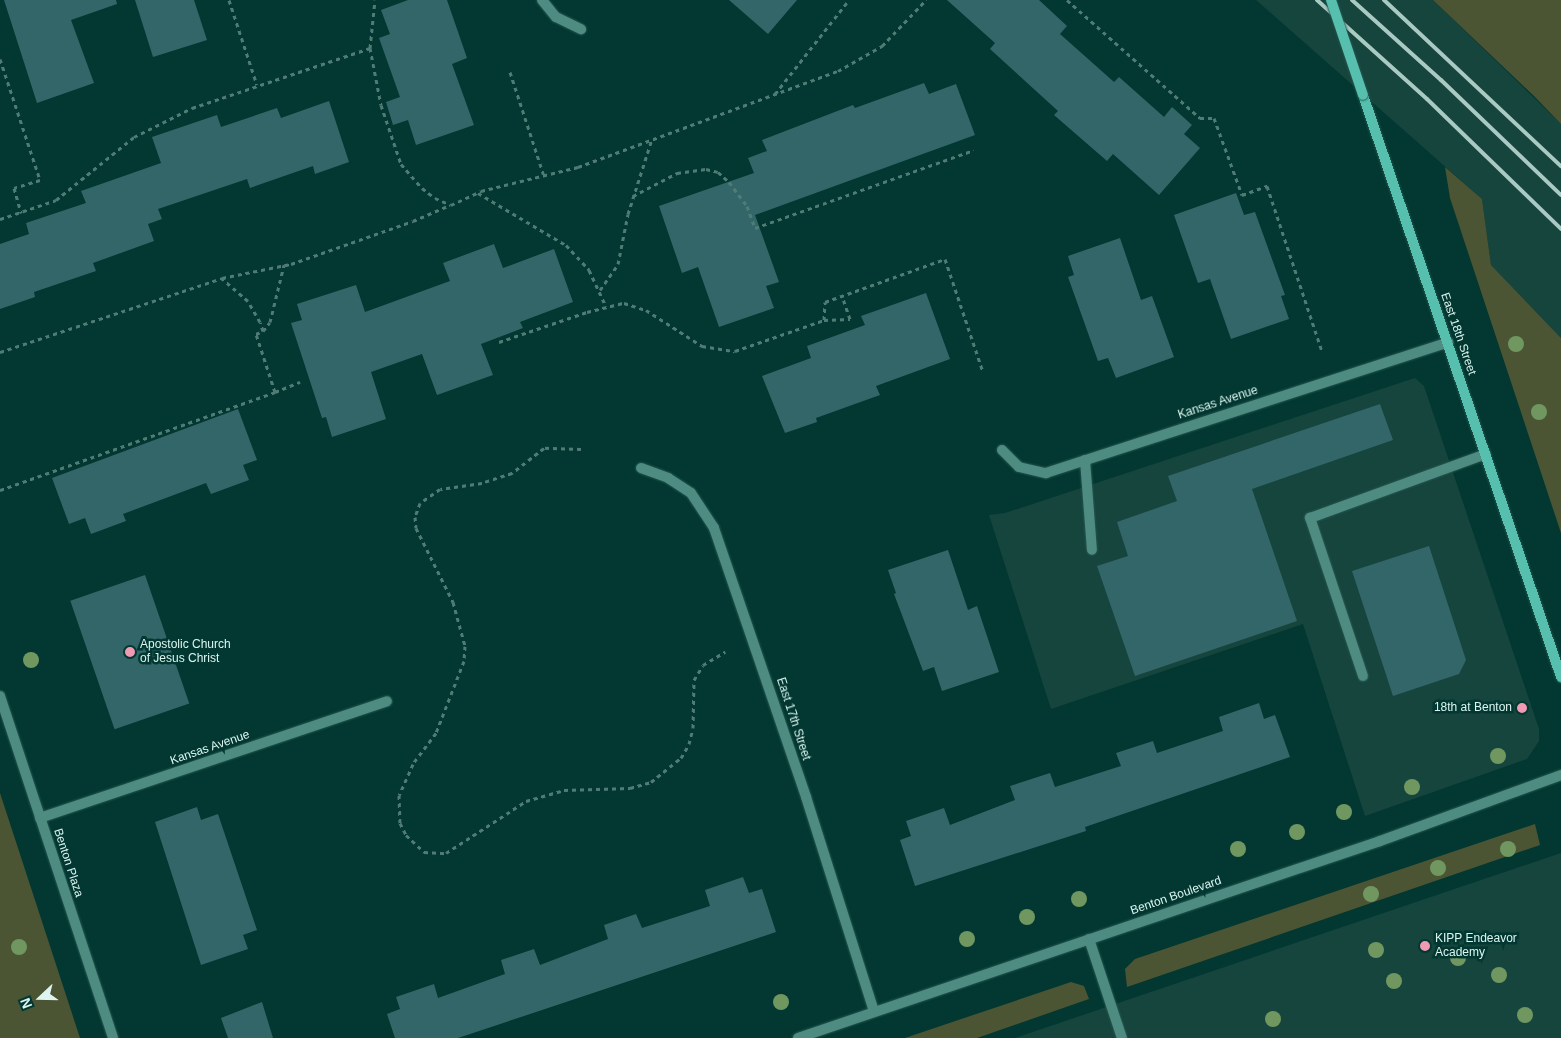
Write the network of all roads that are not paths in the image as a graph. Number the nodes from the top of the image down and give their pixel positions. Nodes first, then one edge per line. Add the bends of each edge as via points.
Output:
1 (542, 0) edge
2 (1331, 0) edge
3 (581, 29) dead end
4 (1448, 342) junction
5 (1002, 450) dead end
6 (1486, 454) junction
7 (1085, 460) junction
8 (641, 468) dead end
9 (1092, 550) dead end
10 (1362, 676) dead end
11 (1561, 677) edge
12 (0, 696) edge
13 (387, 701) dead end
14 (1561, 775) edge
15 (40, 818) junction
16 (1089, 939) junction
17 (874, 1012) junction
18 (113, 1038) edge
19 (798, 1038) edge
20 (1122, 1038) edge

1 - 3 street via 556,17
2 - 4 main road, East 18th Street, bridge
4 - 6 main road, East 18th Street
4 - 7 street, Kansas Avenue
5 - 7 street, Kansas Avenue via 1019,467 1046,473
6 - 10 street via 1310,518
6 - 11 main road, East 18th Street
7 - 9 street
8 - 17 street, East 17th Street via 668,478 691,492 714,528 806,797
12 - 15 street, Benton Plaza
13 - 15 street, Kansas Avenue
14 - 16 street, Benton Boulevard via 1380,841
15 - 18 street, Benton Plaza
16 - 17 street, Benton Boulevard
16 - 20 street
17 - 19 street, Benton Boulevard

